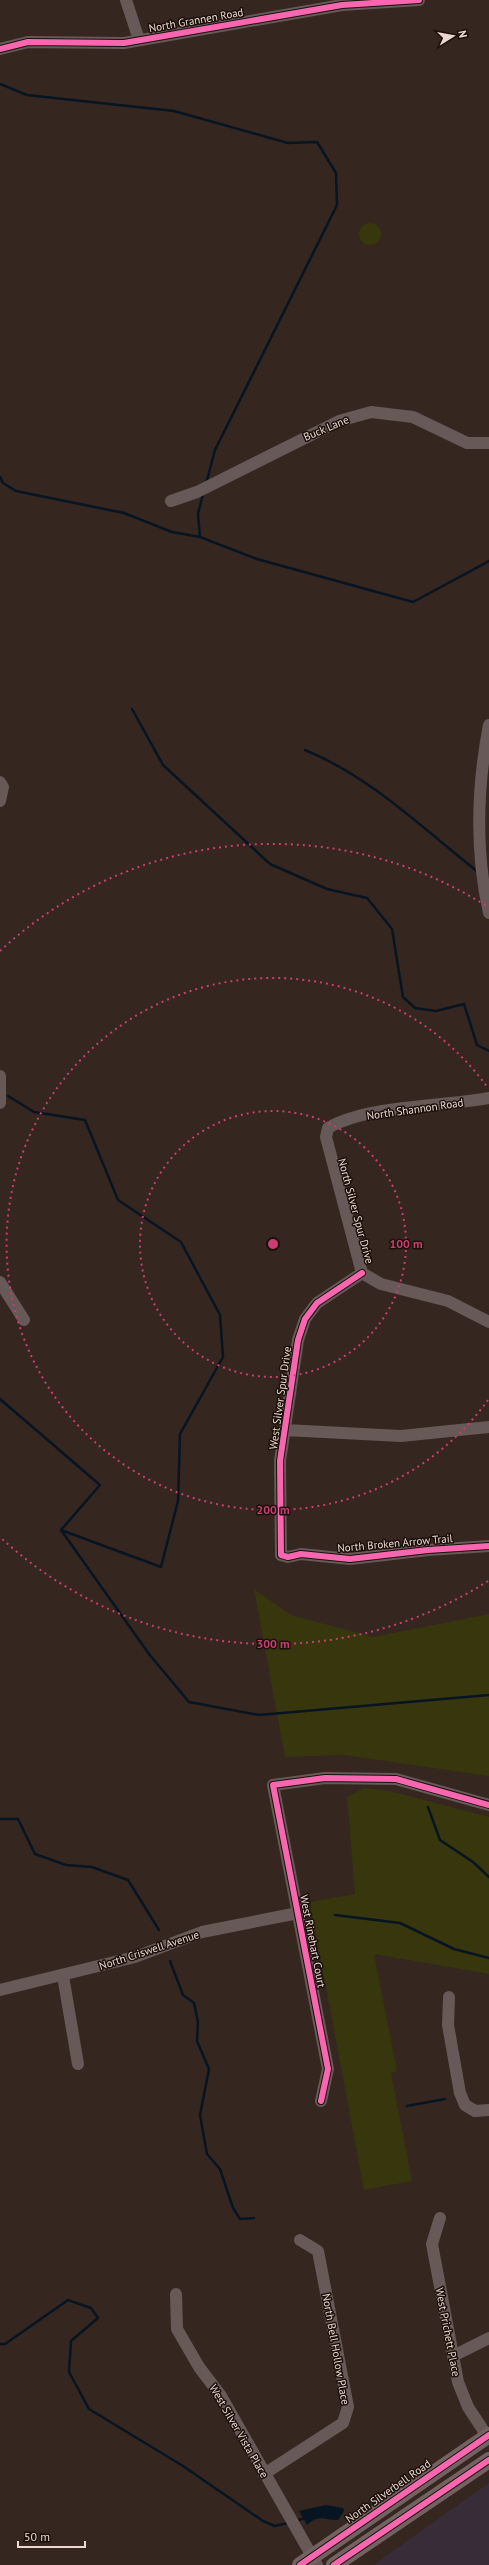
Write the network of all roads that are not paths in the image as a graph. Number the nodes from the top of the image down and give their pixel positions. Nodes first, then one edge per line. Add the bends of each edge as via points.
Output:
1 (126, 0) edge
2 (419, 0) edge
3 (139, 40) junction
4 (0, 49) edge
5 (489, 443) edge
6 (171, 502) dead end
7 (489, 725) edge
8 (0, 782) edge
9 (0, 801) edge
10 (489, 913) edge
11 (0, 1076) edge
12 (489, 1098) edge
13 (0, 1103) edge
14 (326, 1137) joint
15 (362, 1273) junction
16 (0, 1282) edge
17 (24, 1320) dead end
18 (489, 1322) edge
19 (489, 1427) edge
20 (285, 1430) junction
21 (489, 1546) edge
22 (281, 1555) joint
23 (489, 1805) edge
24 (298, 1912) junction
25 (63, 1976) junction
26 (0, 1990) edge
27 (448, 1997) dead end
28 (78, 2064) dead end
29 (320, 2101) dead end
30 (489, 2110) edge
31 (440, 2218) dead end
32 (300, 2240) dead end
33 (176, 2294) dead end
34 (489, 2338) edge
35 (453, 2356) junction
36 (488, 2437) edge
37 (489, 2460) edge
38 (264, 2474) junction
39 (309, 2562) edge
40 (334, 2565) edge

1 - 3 street
2 - 3 street, North Grannen Road via 342,5
3 - 4 street, North Grannen Road via 124,43 28,42
5 - 6 street, Buck Lane via 467,443 412,417 371,412 339,421 197,492
7 - 10 street via 481,781 479,826 480,859
8 - 9 street via 3,787
11 - 13 street
12 - 14 street, North Shannon Road via 380,1112 336,1124 328,1128
14 - 15 street, North Silver Spur Drive
15 - 18 street, North Silver Spur Drive via 381,1284 448,1301
15 - 20 street, West Silver Spur Drive via 317,1303 305,1319 298,1340
16 - 17 street
19 - 20 street via 401,1436
20 - 22 street, West Silver Spur Drive via 280,1461
21 - 22 street, North Broken Arrow Trail via 350,1559 301,1554 288,1557
23 - 24 street, West Rinehart Court via 396,1779 325,1778 273,1785
24 - 25 street, North Criswell Avenue via 202,1932 135,1957
24 - 29 street, West Rinehart Court via 328,2069
25 - 26 street, North Criswell Avenue
25 - 28 street
27 - 30 street via 448,2025 463,2101 475,2111
31 - 35 street, West Prichett Place via 432,2244
32 - 38 street, North Bell Hollow Place via 318,2251 348,2407 343,2423
33 - 38 street, West Silver Vista Place via 177,2329 199,2367 221,2396
34 - 35 street
35 - 36 street, West Prichett Place via 458,2382 468,2407
36 - 39 main road, North Silverbell Road
37 - 40 main road
38 - 39 street, West Silver Vista Place via 295,2530

